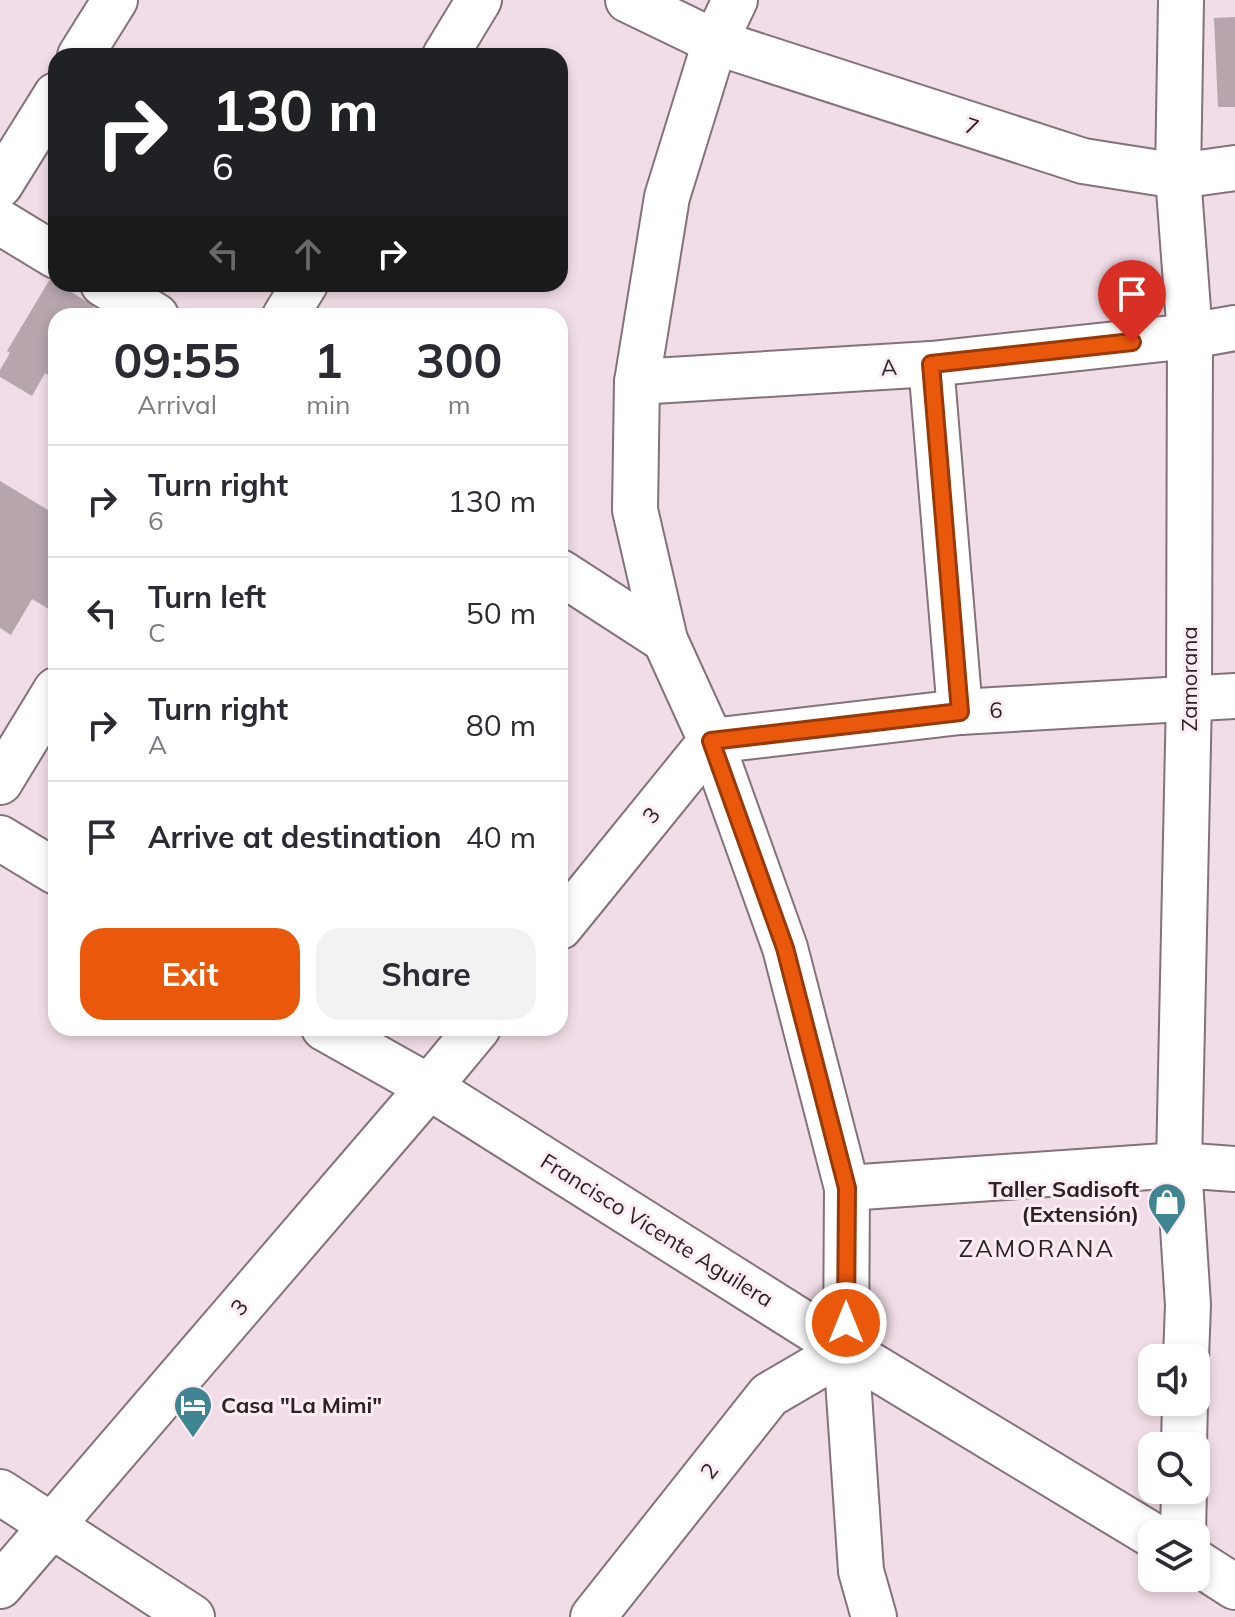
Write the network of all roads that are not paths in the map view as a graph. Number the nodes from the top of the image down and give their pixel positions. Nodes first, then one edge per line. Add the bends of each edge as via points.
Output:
1 (115, 0) edge
2 (479, 0) edge
3 (628, 0) edge
4 (735, 0) edge
5 (1181, 0) edge
6 (715, 42) junction
7 (85, 48) edge
8 (450, 48) edge
9 (48, 108) edge
10 (1235, 168) edge
11 (1178, 176) junction
12 (0, 185) edge
13 (0, 222) edge
14 (48, 251) edge
15 (116, 292) edge
16 (143, 308) edge
17 (1235, 328) edge
18 (1190, 336) junction
19 (931, 364) junction
20 (637, 382) junction
21 (568, 577) edge
22 (665, 640) junction
23 (1235, 696) edge
24 (1189, 698) junction
25 (48, 703) edge
26 (960, 712) junction
27 (711, 741) junction
28 (0, 782) edge
29 (0, 838) edge
30 (48, 867) edge
31 (568, 917) edge
32 (338, 1036) edge
33 (471, 1036) edge
34 (429, 1087) junction
35 (1179, 1165) junction
36 (1235, 1169) edge
37 (847, 1188) junction
38 (1187, 1344) edge
39 (846, 1350) junction
40 (0, 1492) edge
41 (51, 1526) junction
42 (1138, 1527) edge
43 (1210, 1571) edge
44 (0, 1586) edge
45 (1235, 1587) edge
46 (192, 1617) edge
47 (593, 1617) edge
48 (874, 1617) edge

1 - 7 street
2 - 8 street
3 - 6 street, 7
4 - 6 street
5 - 11 street, Zamorana
6 - 11 street, 7 via 1083,161
6 - 20 street via 667,197
9 - 12 street
10 - 11 street, 7
11 - 18 street, Zamorana
13 - 14 street
15 - 16 street
17 - 18 street, A
18 - 19 street, A
18 - 24 street, Zamorana
19 - 20 street, A
19 - 26 street
20 - 22 street via 635,510
21 - 22 street
22 - 27 street
23 - 24 street, 6
24 - 26 street, 6
24 - 35 street, Zamorana
25 - 28 street
26 - 27 street, 6
27 - 31 street, 3
27 - 37 street via 785,948
29 - 30 street
32 - 34 street, Francisco Vicente Aguilera
33 - 34 street, 3
34 - 39 street, Francisco Vicente Aguilera
34 - 41 street, 3
35 - 36 street
35 - 37 street
35 - 38 street, Zamorana
37 - 39 street
39 - 42 street, Francisco Vicente Aguilera
39 - 47 street, 2 via 769,1395
39 - 48 street via 861,1571
40 - 41 street
41 - 44 street, 3
41 - 46 street
43 - 45 street

